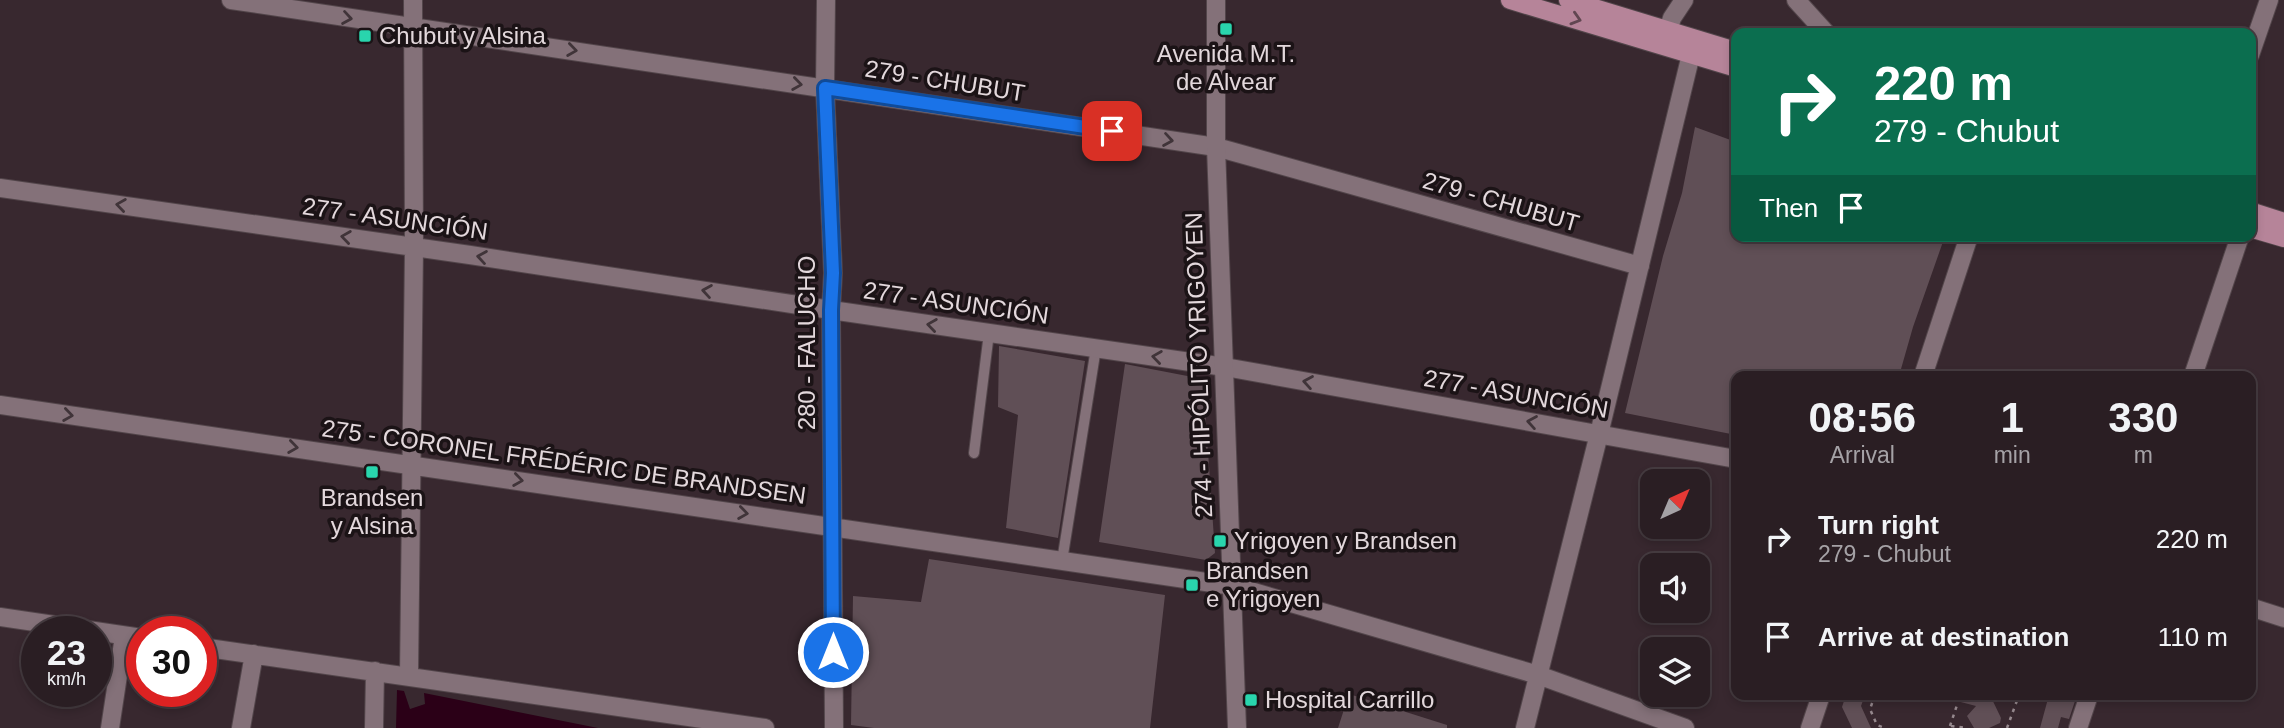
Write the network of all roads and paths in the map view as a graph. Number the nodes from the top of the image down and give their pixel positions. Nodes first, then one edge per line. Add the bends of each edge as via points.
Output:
1 (231, 0) edge
2 (413, 0) edge
3 (826, 0) edge
4 (1216, 0) edge
5 (1510, 0) edge
6 (1568, 0) edge
7 (1684, 0) edge
8 (1796, 0) edge
9 (2269, 0) edge
10 (413, 26) junction
11 (1821, 28) edge
12 (1666, 38) junction
13 (2256, 38) edge
14 (1693, 46) junction
15 (1731, 50) edge
16 (1731, 65) edge
17 (825, 88) junction
18 (1216, 147) junction
19 (0, 188) edge
20 (2256, 213) edge
21 (2284, 222) edge
22 (2256, 230) edge
23 (2284, 238) edge
24 (1967, 242) edge
25 (2238, 242) edge
26 (414, 247) junction
27 (1640, 266) junction
28 (831, 310) junction
29 (989, 333) junction
30 (1096, 348) junction
31 (1225, 367) junction
32 (1925, 371) edge
33 (2195, 371) edge
34 (0, 405) edge
35 (1599, 434) junction
36 (974, 453) dead end
37 (1731, 459) edge
38 (412, 464) junction
39 (832, 526) junction
40 (1062, 561) junction
41 (1233, 586) junction
42 (2256, 609) edge
43 (0, 617) edge
44 (2284, 618) edge
45 (0, 623) edge
46 (126, 636) edge
47 (217, 649) edge
48 (254, 654) junction
49 (126, 665) edge
50 (375, 671) junction
51 (409, 676) junction
52 (1538, 676) junction
53 (1819, 700) edge
54 (1873, 700) edge
55 (2017, 700) edge
56 (2087, 700) edge
57 (1958, 702) dead end
58 (678, 722) edge
59 (1950, 727) edge
60 (110, 728) edge
61 (241, 728) edge
62 (374, 728) edge
63 (765, 728) edge
64 (834, 728) edge
65 (1237, 728) edge
66 (1525, 728) edge
67 (1685, 728) edge
68 (1810, 728) edge
69 (1885, 728) edge
70 (1967, 728) edge
71 (2007, 728) edge
72 (2078, 728) edge

1 -> 10 street, 279 - CHUBUT
2 - 10 street
3 - 17 street, 280 - FALUCHO
4 - 18 street, 274 - HIPÓLITO YRIGOYEN
5 -> 12 main road
6 - 12 main road
7 - 12 street
8 - 11 street
9 - 13 street
10 -> 17 street, 279 - CHUBUT
10 - 26 street
12 - 14 main road
14 - 15 main road
14 - 16 main road
14 - 27 street
17 -> 18 street, 279 - CHUBUT
17 - 28 street, 280 - FALUCHO
18 - 27 street, 279 - CHUBUT
18 - 31 street, 274 - HIPÓLITO YRIGOYEN
26 -> 19 street, 277 - ASUNCIÓN
20 - 21 main road
22 - 23 main road
24 - 32 street
25 - 33 street
28 -> 26 street, 277 - ASUNCIÓN
26 - 38 street
27 - 35 street
29 -> 28 street, 277 - ASUNCIÓN
28 - 39 street, 280 - FALUCHO
29 - 30 street, 277 - ASUNCIÓN
29 - 36 lane
31 -> 30 street, 277 - ASUNCIÓN
30 - 40 lane
35 -> 31 street, 277 - ASUNCIÓN
31 - 41 street, 274 - HIPÓLITO YRIGOYEN
34 -> 38 street, 275 - CORONEL FRÉDÉRIC DE BRANDSEN
35 - 37 street, 277 - ASUNCIÓN
35 - 52 street
38 -> 39 street, 275 - CORONEL FRÉDÉRIC DE BRANDSEN
38 - 51 street
39 - 40 street, 275 - CORONEL FRÉDÉRIC DE BRANDSEN
39 - 64 street, 280 - FALUCHO
40 - 41 street, 275 - CORONEL FRÉDÉRIC DE BRANDSEN
41 - 52 street, 275 - CORONEL FRÉDÉRIC DE BRANDSEN
41 - 65 street, 274 - HIPÓLITO YRIGOYEN
42 - 44 street
43 - 45 street
43 - 46 street
47 - 48 street
48 - 50 street
48 - 61 street
49 - 60 street
50 - 51 street
50 - 62 street
51 - 58 street
52 - 66 street
52 - 67 street, 275 - CORONEL FRÉDÉRIC DE BRANDSEN
53 - 68 street
54 - 69 path via 1870,709 1877,725
55 - 71 path
56 - 72 street
57 - 59 path
58 - 63 street
59 - 70 path

